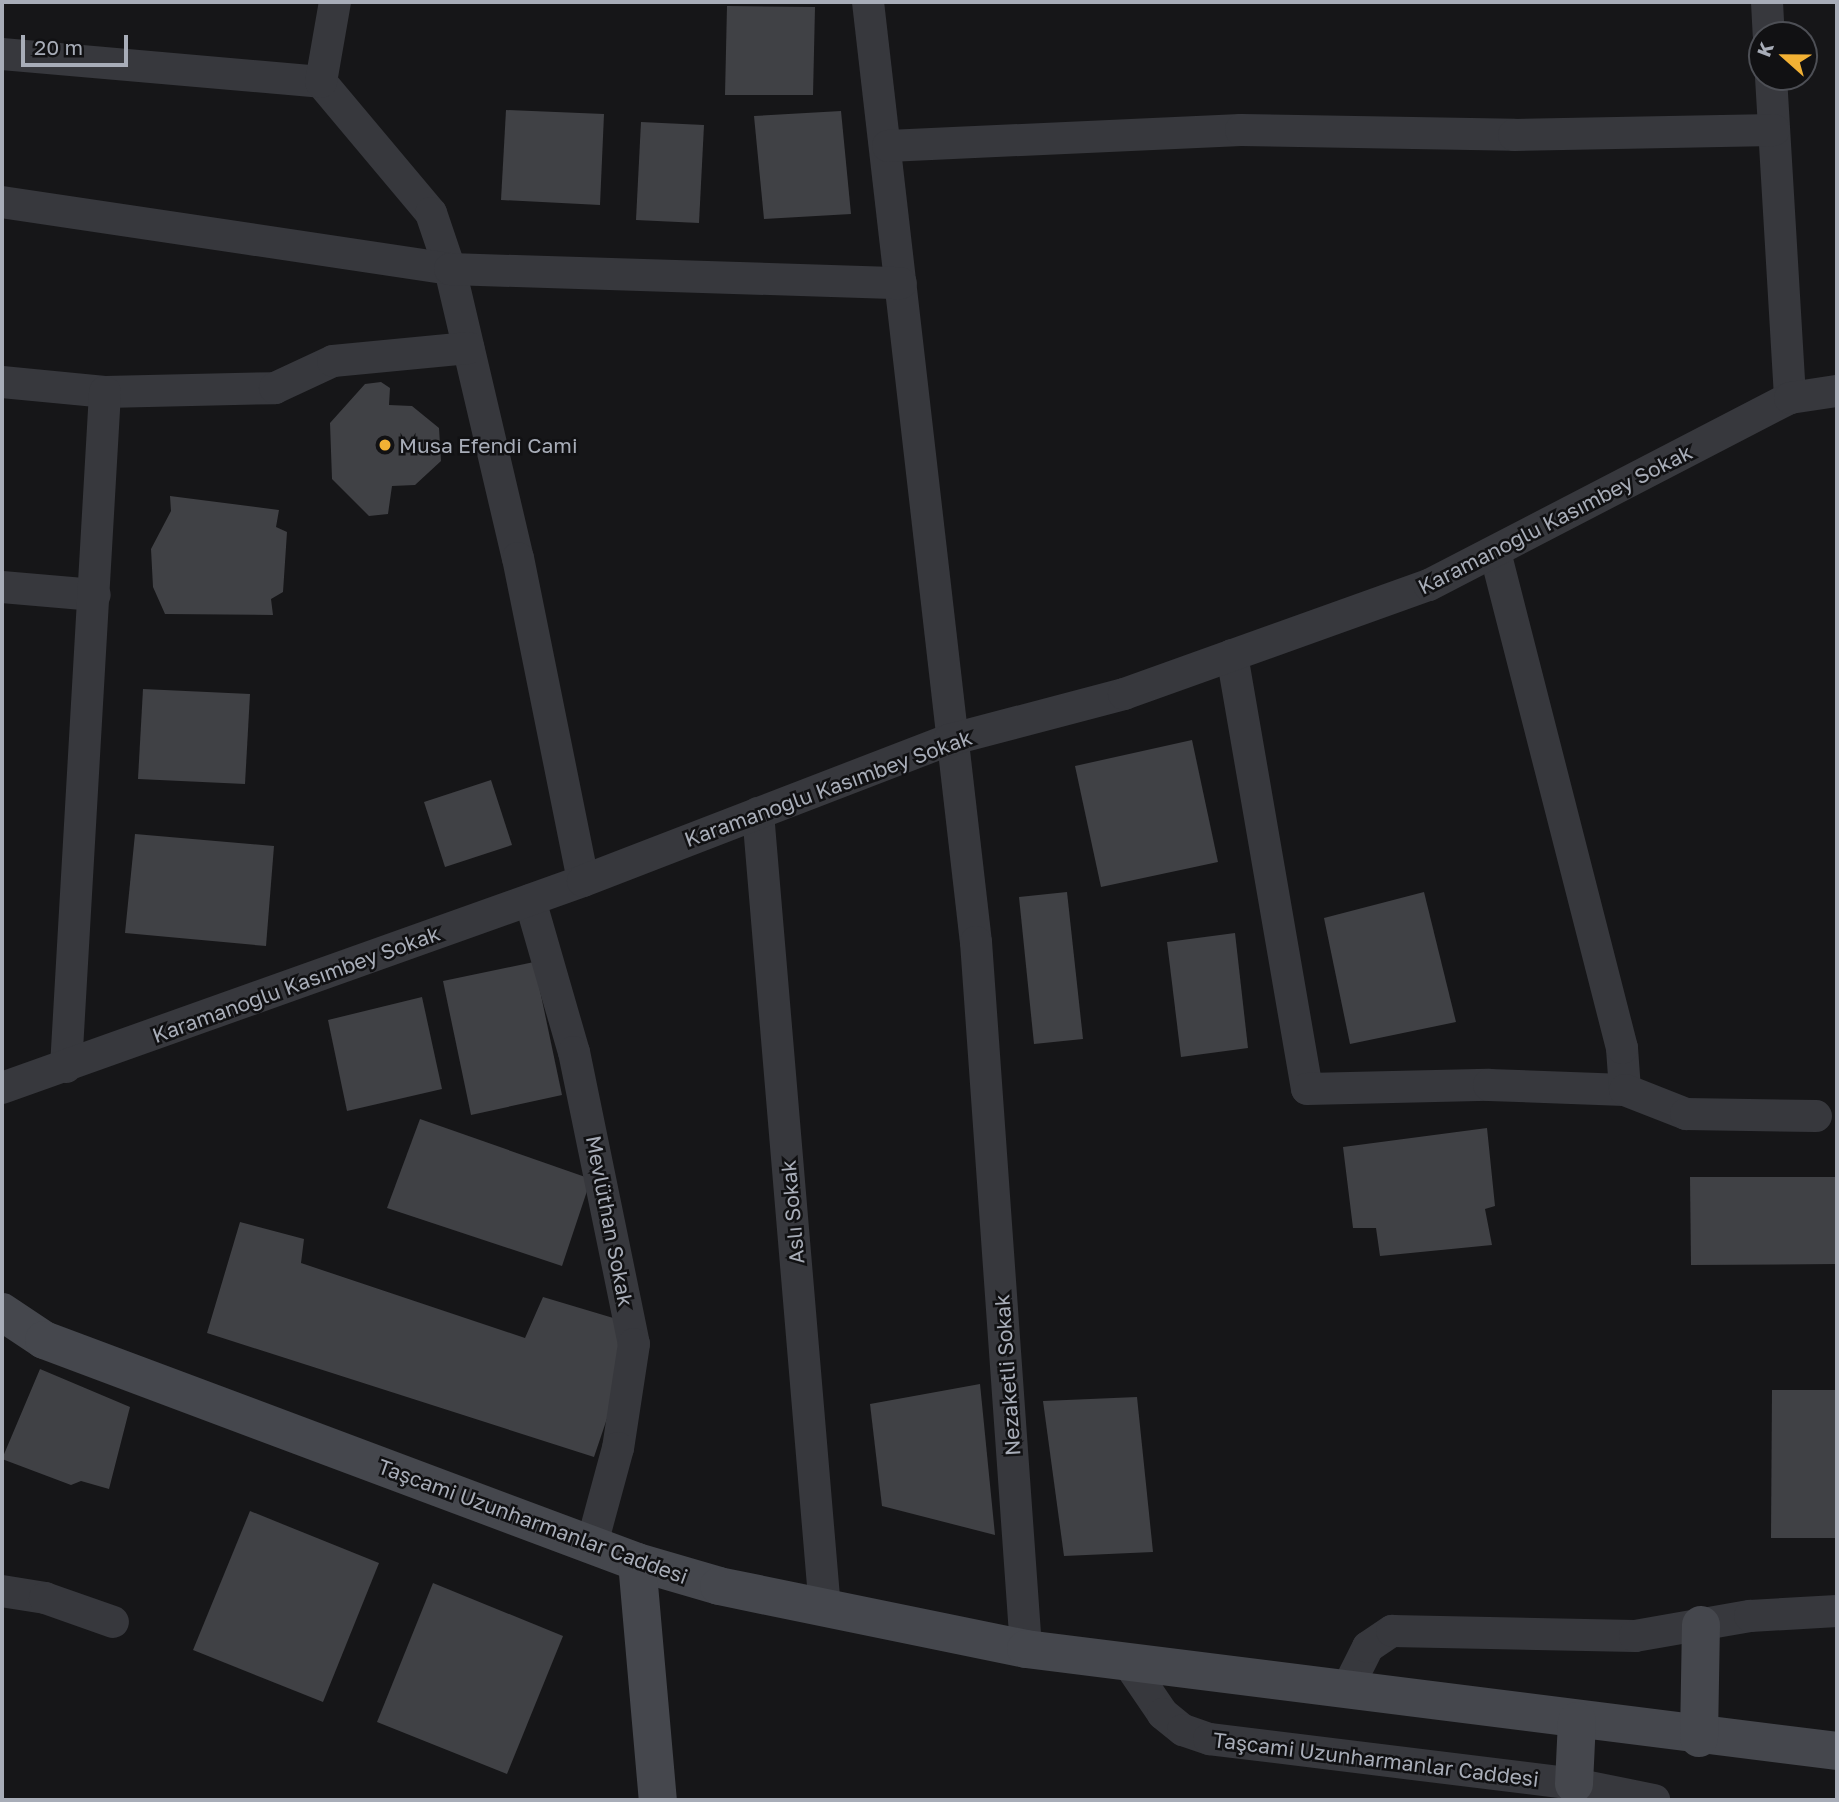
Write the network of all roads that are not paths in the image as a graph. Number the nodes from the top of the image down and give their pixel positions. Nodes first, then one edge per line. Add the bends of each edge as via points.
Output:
1 (335, 2) edge
2 (868, 2) edge
3 (1767, 2) edge
4 (1768, 21) edge
5 (2, 54) edge
6 (321, 82) junction
7 (1772, 91) edge
8 (1774, 130) junction
9 (888, 146) junction
10 (2, 202) edge
11 (450, 268) junction
12 (901, 283) junction
13 (468, 348) junction
14 (2, 382) edge
15 (1837, 391) edge
16 (105, 392) junction
17 (1790, 398) junction
18 (1495, 552) junction
19 (2, 587) edge
20 (95, 594) junction
21 (1232, 656) junction
22 (949, 740) junction
23 (758, 813) junction
24 (583, 881) junction
25 (530, 900) junction
26 (66, 1067) junction
27 (2, 1088) edge
28 (1626, 1090) junction
29 (1816, 1116) dead end
30 (2, 1312) edge
31 (2, 1332) edge
32 (44, 1340) junction
33 (592, 1544) junction
34 (637, 1562) junction
35 (2, 1591) edge
36 (825, 1610) junction
37 (1837, 1611) edge
38 (113, 1622) dead end
39 (1701, 1625) junction
40 (1026, 1649) junction
41 (1129, 1664) junction
42 (1346, 1691) junction
43 (1577, 1721) junction
44 (1699, 1738) junction
45 (1837, 1751) edge
46 (1574, 1784) junction
47 (658, 1800) edge
48 (1654, 1800) edge

1 - 6 street
2 - 9 street, Nezaketli Sokak
3 - 4 street
5 - 6 street
6 - 11 street via 431,213
7 - 8 street
8 - 9 street via 1514,135 1241,130
8 - 17 street
9 - 12 street, Nezaketli Sokak
10 - 11 street
11 - 12 street
11 - 13 street
12 - 22 street, Nezaketli Sokak
13 - 16 street via 333,360 275,388
13 - 24 street
14 - 16 street
15 - 17 street, Karamanoğlu Kasımbey Sokak
16 - 20 street
17 - 18 street, Karamanoğlu Kasımbey Sokak
18 - 21 street, Karamanoğlu Kasımbey Sokak via 1429,585
18 - 28 street via 1622,1048
19 - 20 street
20 - 26 street
21 - 22 street, Karamanoğlu Kasımbey Sokak via 1124,694
21 - 28 street via 1307,1089 1489,1085
22 - 23 street, Karamanoğlu Kasımbey Sokak
22 - 40 street, Nezaketli Sokak via 976,942
23 - 24 street, Karamanoğlu Kasımbey Sokak
23 - 36 street, Aslı Sokak
24 - 25 street, Karamanoğlu Kasımbey Sokak
25 - 26 street, Karamanoğlu Kasımbey Sokak
25 - 33 street, Mevlüthan Sokak via 580,1079 634,1344 618,1448
26 - 27 street, Karamanoğlu Kasımbey Sokak
28 - 29 street via 1686,1114
30 - 32 main road, Taşcami Uzunharmanlar Caddesi
31 - 32 main road
32 - 33 main road, Taşcami Uzunharmanlar Caddesi
33 - 34 main road, Taşcami Uzunharmanlar Caddesi
34 - 36 main road, Taşcami Uzunharmanlar Caddesi
34 - 47 main road
35 - 38 street via 45,1598
36 - 40 main road, Taşcami Uzunharmanlar Caddesi
37 - 39 street
39 - 42 street via 1594,1637 1392,1631 1368,1647
39 - 44 main road
40 - 41 main road, Taşcami Uzunharmanlar Caddesi
41 - 42 main road, Taşcami Uzunharmanlar Caddesi
41 - 46 street, Taşcami Uzunharmanlar Caddesi via 1163,1714 1183,1730 1209,1739
42 - 43 main road, Taşcami Uzunharmanlar Caddesi
43 - 44 main road, Taşcami Uzunharmanlar Caddesi
43 - 46 main road
44 - 45 main road, Taşcami Uzunharmanlar Caddesi
46 - 48 street, Taşcami Uzunharmanlar Caddesi

